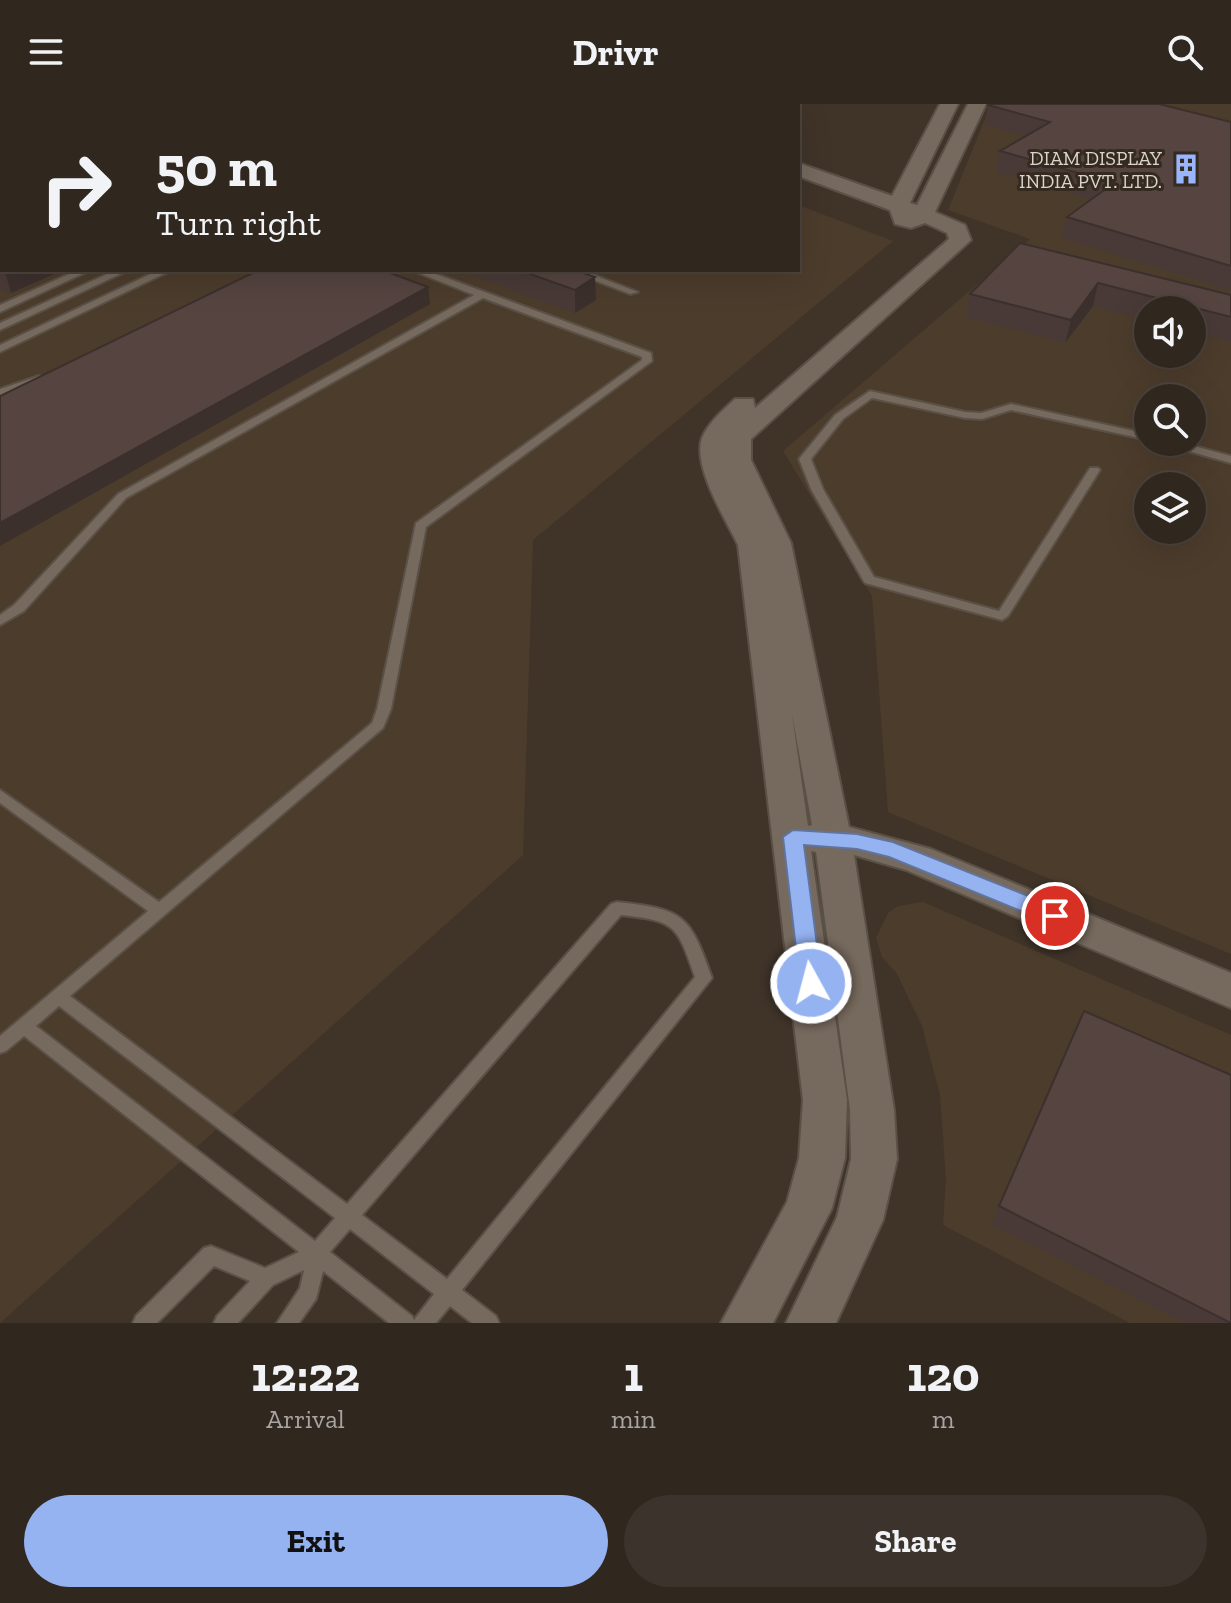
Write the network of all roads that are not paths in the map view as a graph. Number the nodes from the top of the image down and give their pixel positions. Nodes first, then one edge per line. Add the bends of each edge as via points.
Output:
1 (949, 104) edge
2 (977, 104) edge
3 (800, 170) edge
4 (800, 182) edge
5 (909, 215) junction
6 (82, 272) edge
7 (120, 272) edge
8 (163, 272) edge
9 (422, 272) edge
10 (578, 272) edge
11 (633, 292) dead end
12 (483, 294) junction
13 (0, 309) edge
14 (0, 327) edge
15 (0, 349) edge
16 (45, 377) edge
17 (0, 393) edge
18 (1134, 434) edge
19 (1206, 453) edge
20 (1231, 460) edge
21 (1094, 470) dead end
22 (0, 621) edge
23 (0, 795) edge
24 (7, 808) edge
25 (813, 838) junction
26 (159, 910) junction
27 (1231, 991) edge
28 (60, 998) junction
29 (24, 1026) junction
30 (0, 1046) edge
31 (347, 1218) junction
32 (317, 1253) junction
33 (266, 1278) junction
34 (448, 1293) junction
35 (143, 1323) edge
36 (224, 1323) edge
37 (287, 1323) edge
38 (405, 1323) edge
39 (423, 1323) edge
40 (489, 1323) edge
41 (746, 1323) edge
42 (811, 1323) edge

1 - 5 street
2 - 5 street
3 - 5 street
4 - 5 street
5 - 25 street via 931,238 918,253 727,419 714,440 717,471 753,545
5 - 25 street via 957,230 960,240 738,437 737,460 776,543
6 - 13 lane
7 - 14 lane
8 - 15 lane
9 - 12 lane
10 - 11 lane
12 - 22 lane via 122,496 19,608
12 - 26 lane via 647,355 647,361 420,526 378,725
16 - 17 lane
18 - 21 lane via 1011,407 965,415 870,394 839,417 805,459 869,580 1002,616
19 - 20 lane
23 - 24 lane
24 - 26 lane
25 - 27 street via 893,850 938,866
25 - 41 street via 825,1100 822,1158 809,1208
25 - 42 street via 872,1110 874,1159 860,1220
26 - 28 lane
28 - 29 lane
28 - 31 lane
29 - 30 lane
29 - 32 lane
31 - 32 lane
31 - 34 lane
31 - 34 lane via 617,908 662,913 686,928 704,978
32 - 33 lane
32 - 37 lane via 309,1292
32 - 38 lane
33 - 35 lane via 211,1255
33 - 36 lane
34 - 39 lane
34 - 40 lane

